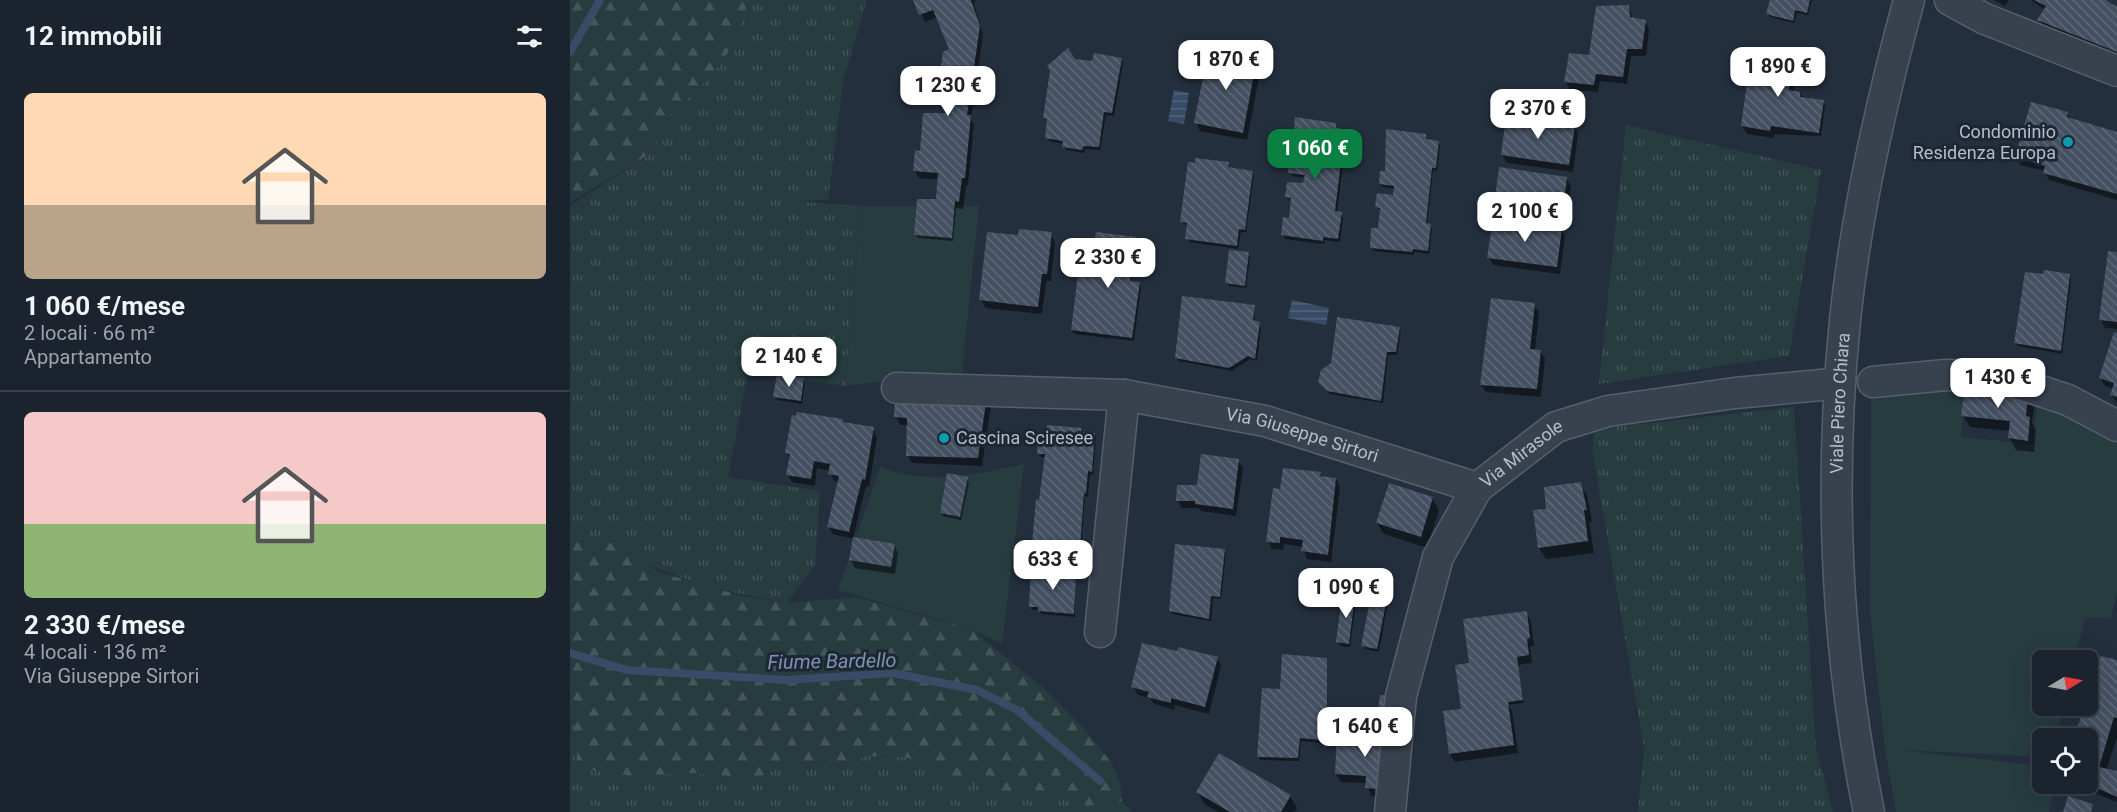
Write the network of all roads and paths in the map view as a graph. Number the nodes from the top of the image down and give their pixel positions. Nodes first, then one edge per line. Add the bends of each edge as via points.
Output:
1 (1909, 0) edge
2 (1950, 0) edge
3 (2117, 72) edge
4 (1873, 382) dead end
5 (1832, 384) dead end
6 (897, 388) dead end
7 (1124, 395) junction
8 (2117, 426) edge
9 (1477, 488) junction
10 (1100, 632) dead end
11 (1390, 812) edge
12 (1869, 812) edge

1 - 12 street, Viale Piero Chiara via 1868,174 1845,320 1836,475 1841,620 1858,759
2 - 3 street via 1984,19
4 - 8 street via 1946,375 1995,376 2068,400
5 - 9 street, Via Mirasole via 1608,411 1556,427
6 - 7 street, Via Giuseppe Sirtori
7 - 9 street, Via Giuseppe Sirtori via 1265,421
7 - 10 street
9 - 11 street, Via Mirasole via 1438,556 1401,696

